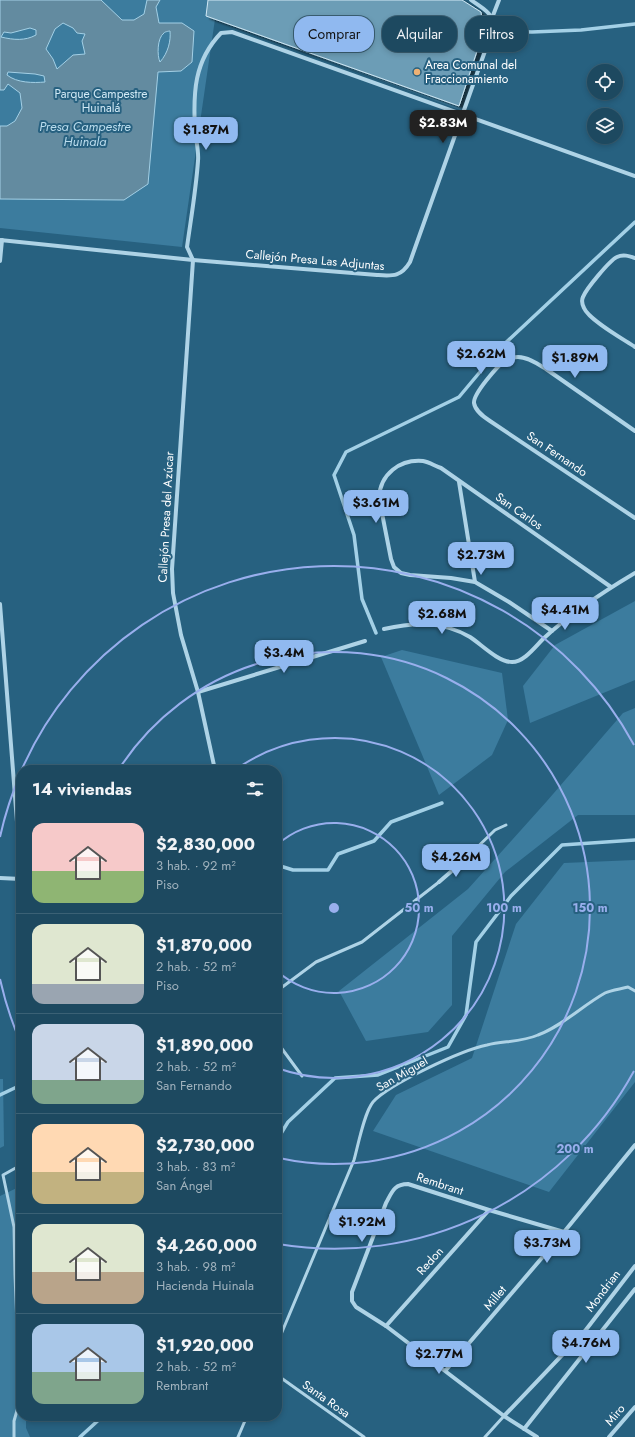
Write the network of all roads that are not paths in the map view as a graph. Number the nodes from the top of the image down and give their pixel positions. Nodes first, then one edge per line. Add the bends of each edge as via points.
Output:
1 (471, 0) edge
2 (499, 0) edge
3 (490, 16) edge
4 (493, 16) edge
5 (485, 52) edge
6 (462, 115) junction
7 (635, 176) edge
8 (1, 240) edge
9 (635, 258) edge
10 (193, 260) junction
11 (0, 261) edge
12 (635, 347) edge
13 (635, 430) edge
14 (459, 482) junction
15 (635, 518) edge
16 (635, 573) edge
17 (475, 582) junction
18 (611, 587) junction
19 (0, 604) edge
20 (384, 629) dead end
21 (552, 631) junction
22 (365, 641) dead end
23 (198, 692) junction
24 (214, 765) edge
25 (16, 809) edge
26 (506, 825) dead end
27 (462, 862) joint
28 (0, 878) edge
29 (16, 879) edge
30 (439, 882) joint
31 (282, 987) edge
32 (635, 991) edge
33 (282, 1049) edge
34 (302, 1076) dead end
35 (635, 1145) edge
36 (16, 1168) edge
37 (2, 1176) edge
38 (489, 1210) junction
39 (564, 1232) junction
40 (635, 1266) edge
41 (635, 1289) edge
42 (16, 1310) edge
43 (386, 1326) junction
44 (282, 1332) edge
45 (446, 1370) junction
46 (282, 1379) edge
47 (635, 1407) edge
48 (16, 1414) edge
49 (504, 1416) junction
50 (244, 1421) edge
51 (524, 1429) junction
52 (14, 1437) edge
53 (238, 1437) edge
54 (364, 1437) edge
55 (485, 1437) edge
56 (536, 1437) edge
57 (609, 1437) edge

1 - 3 street
2 - 4 street, Callejón Presa Las Adjuntas
5 - 6 street, Callejón Presa Las Adjuntas
6 - 7 street, Callejón Presa del Azúcar
6 - 10 street, Callejón Presa Las Adjuntas via 410,262 399,274 390,276
6 - 10 street, Callejón Presa del Azúcar via 232,32 221,33 212,42 202,60 196,78 195,132 198,159 188,247
8 - 10 street, Callejón Presa Las Adjuntas
8 - 11 street
9 - 12 street via 626,255 617,257 609,263 584,294 581,302 584,310 596,321
10 - 23 street, Callejón Presa del Azúcar via 172,569 173,593 181,634
13 - 15 street, San Fernando via 546,369 531,360 518,357 507,359 498,367 480,389 474,403 476,410 490,421
14 - 17 street
14 - 17 street, San Carlos via 441,468 425,462 412,461 400,464 385,477 379,498 390,559 394,567 401,573 410,575
14 - 18 street, San Carlos
16 - 18 street
17 - 21 street
18 - 21 street
19 - 25 street
20 - 21 street via 427,623 451,628 470,637 506,661 512,662 521,660
22 - 23 street
23 - 24 street, Callejón Presa del Azúcar
26 - 27 lane via 495,830
27 - 30 street
28 - 29 street
30 - 31 lane via 362,942 316,962
32 - 44 lane, San Miguel via 628,987 606,992 537,1036 486,1045 464,1053 398,1084 373,1102 362,1129 354,1160
33 - 34 lane
35 - 39 street, Millet
36 - 37 lane
37 - 42 lane via 14,1227
38 - 39 street, Rembrant
38 - 43 street, Redon
38 - 43 street, Rembrant via 408,1184 402,1184 394,1190 386,1203 352,1292 352,1301 356,1306
39 - 45 street, Millet
40 - 49 street, Mondrian via 586,1331
41 - 51 street, Mondrian
43 - 45 street, Rembrant
45 - 49 street, Rembrant
46 - 54 lane, Santa Rosa
47 - 57 street, Miro
48 - 52 lane
49 - 51 street, Rembrant
49 - 55 lane
50 - 53 lane
51 - 56 street, Rembrant

